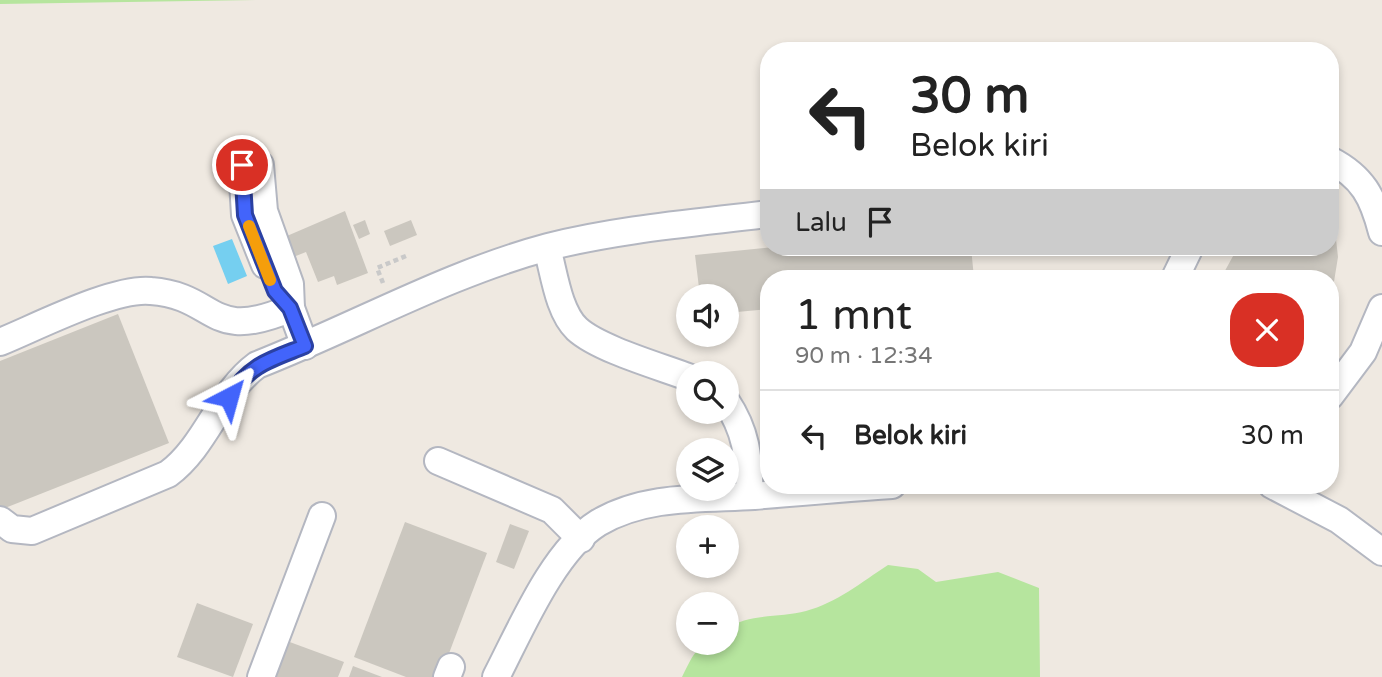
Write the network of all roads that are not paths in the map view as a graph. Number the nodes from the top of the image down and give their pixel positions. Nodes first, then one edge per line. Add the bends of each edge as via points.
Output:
1 (251, 165) dead end
2 (1339, 165) edge
3 (760, 215) edge
4 (1382, 232) edge
5 (547, 247) junction
6 (290, 308) junction
7 (1382, 308) edge
8 (0, 342) edge
9 (305, 346) junction
10 (676, 372) edge
11 (1339, 384) edge
12 (739, 420) edge
13 (438, 461) dead end
14 (776, 494) edge
15 (1289, 494) edge
16 (750, 496) junction
17 (322, 516) dead end
18 (0, 520) edge
19 (581, 539) junction
20 (1382, 552) edge
21 (261, 677) edge
22 (496, 677) edge

1 - 6 lane via 245,215 275,291
2 - 4 lane via 1352,172 1375,204
3 - 5 lane
5 - 9 lane via 475,271
5 - 10 lane via 566,312 576,328
6 - 8 lane via 262,320 236,323 212,316 183,298 150,290 122,293
6 - 9 lane
7 - 11 lane via 1363,352
9 - 18 lane via 243,375 186,461 168,474 32,531 12,528
12 - 16 lane via 748,449
13 - 19 lane via 552,510
14 - 16 lane
15 - 20 lane via 1339,520
16 - 19 lane via 677,500 632,509 598,523
17 - 21 lane
19 - 22 lane via 546,581

